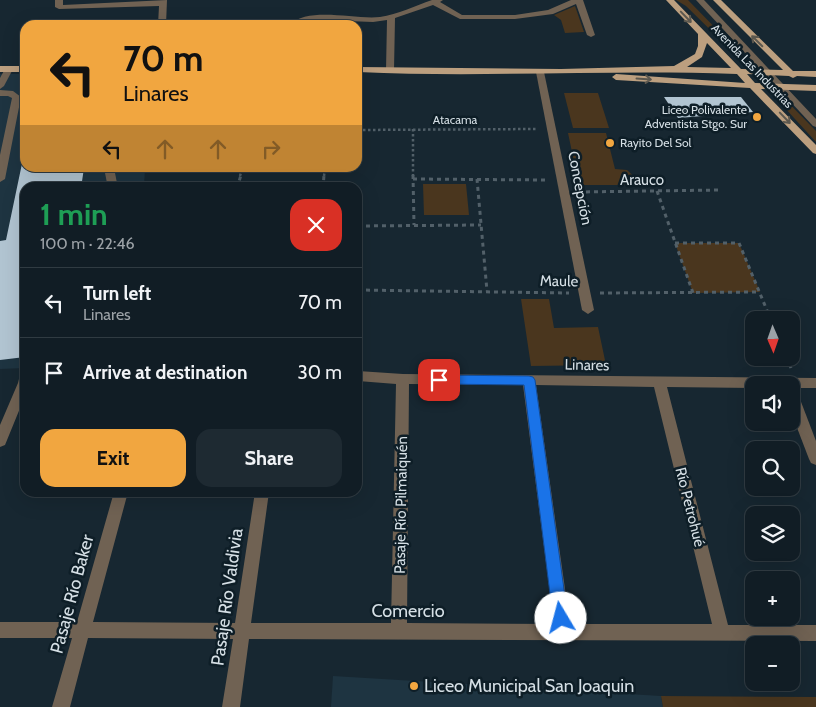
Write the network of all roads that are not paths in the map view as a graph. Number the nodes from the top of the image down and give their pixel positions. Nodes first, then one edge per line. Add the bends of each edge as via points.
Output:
1 (578, 0) edge
2 (670, 0) edge
3 (700, 0) edge
4 (707, 0) edge
5 (717, 0) edge
6 (436, 1) edge
7 (163, 2) edge
8 (59, 3) edge
9 (391, 16) junction
10 (162, 20) edge
11 (306, 20) edge
12 (702, 33) junction
13 (591, 35) dead end
14 (5, 69) edge
15 (20, 69) edge
16 (674, 69) junction
17 (362, 70) edge
18 (390, 70) junction
19 (740, 71) junction
20 (540, 72) junction
21 (561, 72) junction
22 (769, 72) junction
23 (791, 73) junction
24 (816, 74) edge
25 (0, 86) edge
26 (754, 86) junction
27 (783, 87) junction
28 (812, 88) edge
29 (0, 93) edge
30 (816, 94) edge
31 (816, 116) edge
32 (816, 124) edge
33 (816, 151) edge
34 (0, 179) edge
35 (588, 310) dead end
36 (362, 376) edge
37 (403, 379) junction
38 (529, 380) junction
39 (659, 382) junction
40 (816, 383) edge
41 (745, 385) edge
42 (800, 385) edge
43 (20, 393) edge
44 (800, 416) edge
45 (0, 441) edge
46 (816, 458) edge
47 (120, 497) edge
48 (261, 497) edge
49 (0, 630) edge
50 (82, 630) junction
51 (242, 631) junction
52 (400, 632) junction
53 (562, 632) junction
54 (722, 633) junction
55 (816, 634) edge
56 (61, 707) edge
57 (231, 707) edge

1 - 6 street via 550,12 515,17 460,17
1 - 13 street
2 -> 12 main road, Avenida Las Industrias
3 - 22 street
4 - 22 street
23 -> 5 main road, Avenida Las Industrias
6 - 9 street
7 - 8 street
7 - 10 street
9 - 11 street via 372,20
9 - 18 street
12 - 16 main road via 704,45 699,55
12 - 19 main road, Avenida Las Industrias
14 - 15 main road
14 - 25 street
16 - 19 main road
16 - 21 main road
17 - 18 main road
18 - 20 main road
19 - 22 main road
19 - 26 main road, Avenida Las Industrias
20 - 21 main road
20 - 35 street, Concepción
21 -> 26 main road
22 - 23 main road
22 - 27 street
23 - 24 main road
23 - 28 main road, Avenida Las Industrias
26 - 27 main road
26 -> 33 main road, Avenida Las Industrias
27 - 28 main road
27 - 31 street
27 - 32 street
28 - 30 main road, Avenida Las Industrias
29 - 34 street via 17,97
36 - 37 street, Linares
37 - 38 street, Linares
37 - 52 street, Pasaje Río Pilmaiquén
38 - 39 street, Linares
38 - 53 street
39 - 41 street, Linares
39 - 54 street, Río Petrohué
40 - 42 street, Linares
43 - 45 street
44 - 46 street
47 - 50 street, Pasaje Río Baker
48 - 51 street, Pasaje Río Valdivia
49 - 50 street, Comercio
50 - 51 street, Comercio
50 - 56 street, Pasaje Río Baker
51 - 52 street, Comercio
51 - 57 street, Pasaje Río Valdivia
52 - 53 street, Comercio
53 - 54 street, Comercio
54 - 55 street, Comercio

